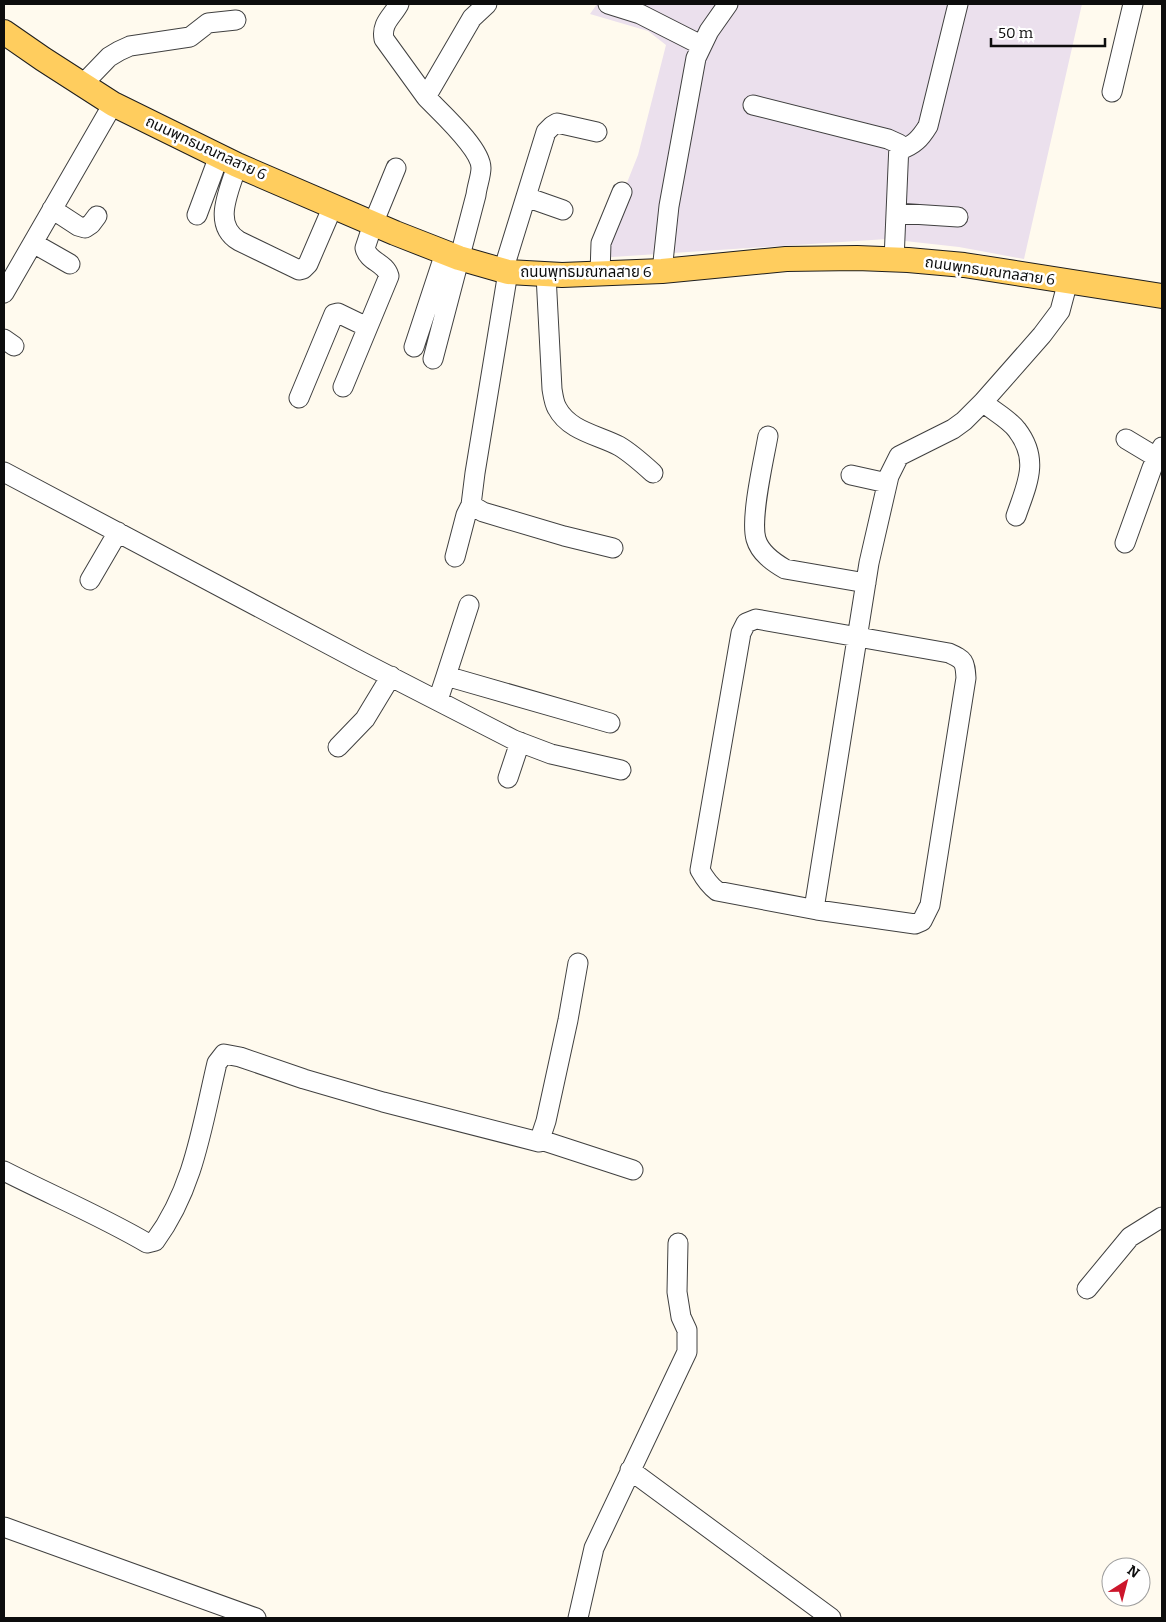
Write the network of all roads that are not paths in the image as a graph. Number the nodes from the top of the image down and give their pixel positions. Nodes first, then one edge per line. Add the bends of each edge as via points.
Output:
1 (399, 4) edge
2 (487, 4) edge
3 (608, 4) edge
4 (728, 4) edge
5 (958, 4) edge
6 (1133, 4) edge
7 (236, 20) dead end
8 (4, 32) edge
9 (701, 45) junction
10 (82, 85) junction
11 (1112, 92) dead end
12 (426, 97) junction
13 (113, 104) junction
14 (753, 105) dead end
15 (597, 132) dead end
16 (900, 150) junction
17 (228, 160) junction
18 (396, 168) dead end
19 (622, 192) dead end
20 (526, 197) junction
21 (333, 206) junction
22 (52, 209) junction
23 (563, 210) dead end
24 (896, 213) junction
25 (197, 215) dead end
26 (97, 216) dead end
27 (958, 217) dead end
28 (372, 224) junction
29 (33, 243) junction
30 (452, 255) junction
31 (894, 260) junction
32 (70, 264) dead end
33 (505, 272) junction
34 (662, 272) junction
35 (598, 274) junction
36 (554, 275) junction
37 (1068, 282) junction
38 (4, 293) edge
39 (1162, 296) edge
40 (367, 327) junction
41 (414, 347) dead end
42 (432, 359) dead end
43 (342, 387) dead end
44 (299, 398) dead end
45 (983, 402) junction
46 (768, 436) dead end
47 (1126, 439) dead end
48 (1159, 452) edge
49 (4, 472) edge
50 (653, 473) dead end
51 (851, 475) dead end
52 (887, 483) junction
53 (471, 505) junction
54 (1016, 516) dead end
55 (118, 532) junction
56 (1125, 542) dead end
57 (613, 548) dead end
58 (455, 556) dead end
59 (90, 580) dead end
60 (866, 582) junction
61 (469, 605) dead end
62 (857, 637) junction
63 (391, 676) junction
64 (446, 676) junction
65 (438, 700) junction
66 (610, 723) dead end
67 (520, 742) junction
68 (338, 747) dead end
69 (621, 770) dead end
70 (508, 778) dead end
71 (814, 909) junction
72 (578, 963) dead end
73 (540, 1140) junction
74 (4, 1170) edge
75 (633, 1170) dead end
76 (1162, 1217) edge
77 (678, 1243) dead end
78 (1087, 1289) dead end
79 (630, 1470) junction
80 (4, 1527) edge
81 (256, 1618) edge
82 (578, 1618) edge
83 (831, 1618) edge

1 - 12 street via 385,25 384,38
2 - 12 street via 472,18
3 - 9 street via 654,20
4 - 9 street
5 - 16 street via 928,126 913,145
6 - 11 street
7 - 10 street via 208,23 190,37 130,46 109,57
8 - 10 main road, ถนนพุทธมณฑลสาย 6
9 - 34 street via 669,206
10 - 13 main road, ถนนพุทธมณฑลสาย 6
12 - 30 street via 472,146 481,167
13 - 17 main road, ถนนพุทธมณฑลสาย 6
13 - 22 street
14 - 16 street via 888,139 900,144
15 - 20 street via 570,124 552,126 546,132
16 - 24 street
17 - 21 main road, ถนนพุทธมณฑลสาย 6
17 - 21 street via 224,210 226,229 239,241 300,270 308,264
17 - 25 street
18 - 28 street
19 - 35 street via 601,243
20 - 23 street
20 - 33 street
21 - 28 main road, ถนนพุทธมณฑลสาย 6
22 - 26 street via 85,228
22 - 29 street
24 - 27 street
24 - 31 street
28 - 30 main road, ถนนพุทธมณฑลสาย 6
28 - 40 street via 366,252 384,267 389,276
29 - 32 street
29 - 38 street
30 - 33 main road, ถนนพุทธมณฑลสาย 6
30 - 41 street
30 - 42 street
31 - 34 main road, ถนนพุทธมณฑลสาย 6 via 786,259
31 - 37 main road, ถนนพุทธมณฑลสาย 6 via 964,265
33 - 36 main road, ถนนพุทธมณฑลสาย 6
33 - 53 street
34 - 35 main road, ถนนพุทธมณฑลสาย 6
35 - 36 main road, ถนนพุทธมณฑลสาย 6
36 - 50 street via 552,389 556,407 565,421 618,446
37 - 39 main road, ถนนพุทธมณฑลสาย 6
37 - 45 street via 1060,311
40 - 43 street
40 - 44 street via 334,314
45 - 52 street via 952,429 899,456
45 - 54 street via 1016,429 1028,449 1031,465
46 - 60 street via 755,520 756,539 763,552 785,569
47 - 48 street
48 - 56 street
49 - 55 street
51 - 52 street
52 - 60 street
53 - 57 street via 480,511
53 - 58 street
55 - 59 street
55 - 63 street
60 - 62 street
61 - 64 street
62 - 71 street
62 - 71 street via 948,653 961,658 966,665 966,678 930,905 922,921 915,924
62 - 71 street via 756,619 743,627 700,870 717,891
63 - 65 street
63 - 68 street via 365,720
64 - 65 street
64 - 66 street
65 - 67 street
67 - 69 street via 551,754
67 - 70 street
72 - 73 street
73 - 74 street via 534,1142 383,1102 224,1054 218,1063 194,1166 170,1218 155,1241 147,1242
73 - 75 street
76 - 78 street via 1130,1236
77 - 79 street via 678,1306 687,1330 687,1352
79 - 82 street via 594,1548
79 - 83 street
80 - 81 street

